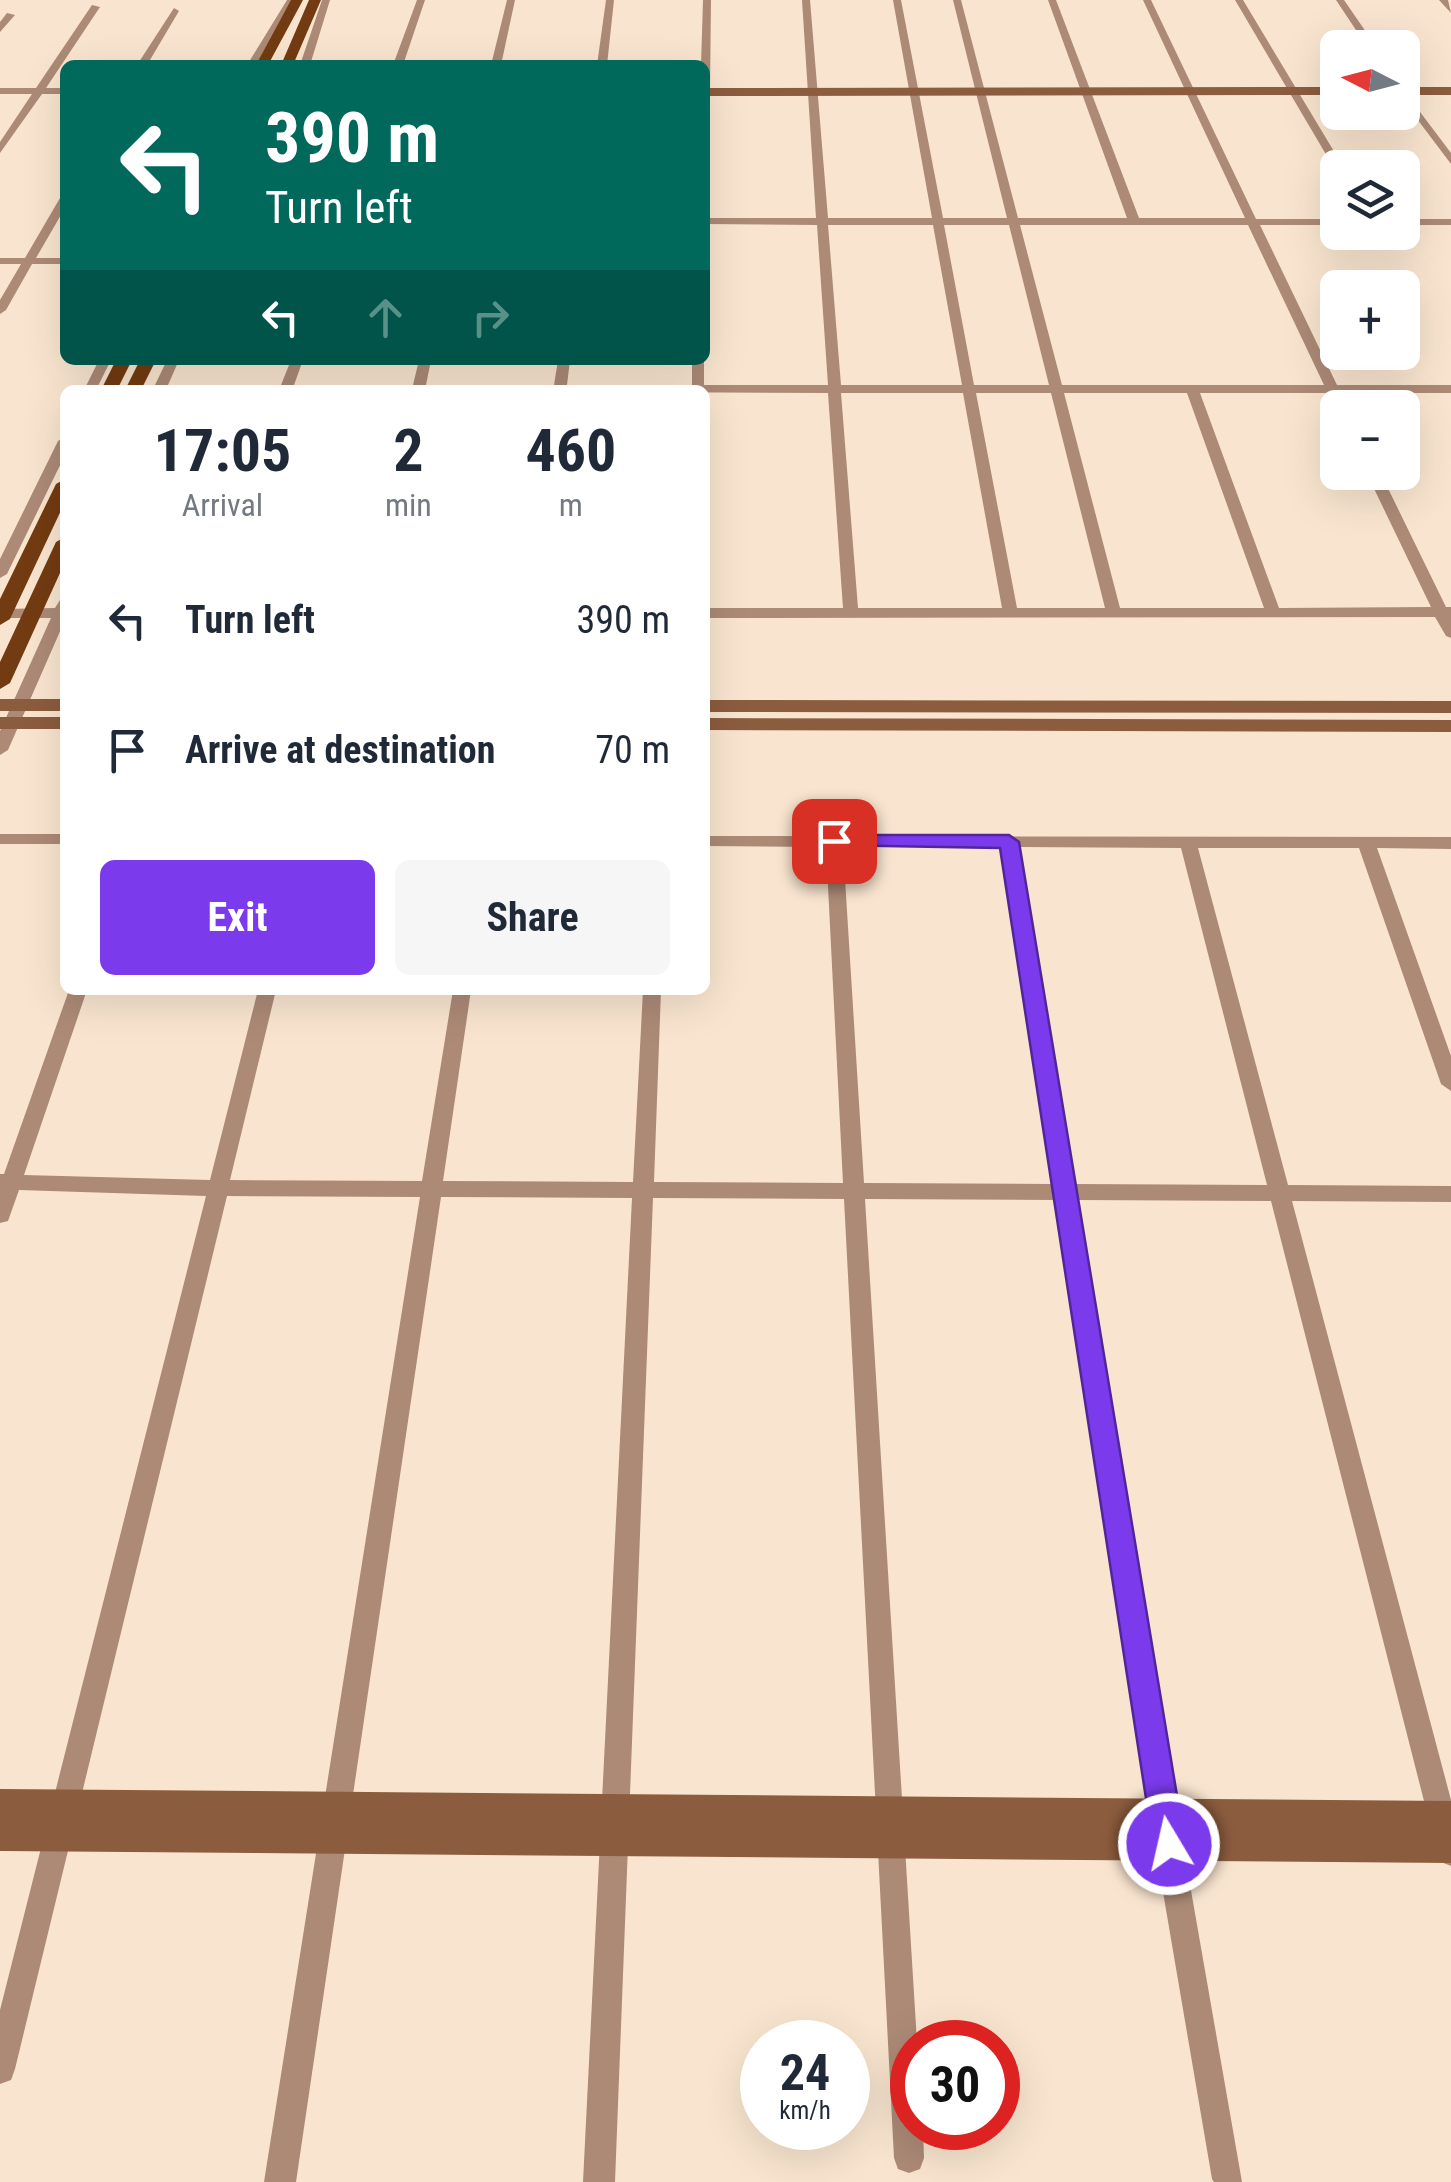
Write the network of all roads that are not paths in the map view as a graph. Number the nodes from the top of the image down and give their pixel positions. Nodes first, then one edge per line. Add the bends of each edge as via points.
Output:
1 (294, 0) edge
2 (315, 0) edge
3 (326, 0) edge
4 (421, 0) edge
5 (511, 0) edge
6 (610, 0) edge
7 (706, 0) edge
8 (806, 0) edge
9 (897, 0) edge
10 (957, 0) edge
11 (1052, 0) edge
12 (1147, 0) edge
13 (1238, 0) edge
14 (1340, 0) edge
15 (1443, 0) edge
16 (94, 8) dead end
17 (1451, 10) edge
18 (174, 11) dead end
19 (10, 15) dead end
20 (0, 28) edge
21 (1360, 30) edge
22 (145, 60) edge
23 (255, 60) edge
24 (264, 60) edge
25 (289, 60) edge
26 (307, 60) edge
27 (400, 60) edge
28 (497, 60) edge
29 (603, 60) edge
30 (705, 60) edge
31 (0, 91) edge
32 (39, 91) junction
33 (60, 91) edge
34 (1320, 91) edge
35 (1420, 91) edge
36 (1451, 91) edge
37 (710, 92) edge
38 (810, 92) junction
39 (915, 92) junction
40 (980, 92) junction
41 (1086, 92) junction
42 (1192, 92) junction
43 (1293, 92) junction
44 (1420, 116) edge
45 (0, 150) edge
46 (1328, 150) edge
47 (1451, 161) edge
48 (60, 207) edge
49 (710, 221) edge
50 (823, 221) junction
51 (939, 221) junction
52 (1015, 221) junction
53 (1134, 222) junction
54 (1253, 222) junction
55 (1320, 222) edge
56 (1420, 222) edge
57 (1451, 222) edge
58 (0, 261) edge
59 (29, 261) junction
60 (60, 261) edge
61 (0, 310) edge
62 (836, 388) junction
63 (971, 388) junction
64 (1058, 388) junction
65 (1192, 388) junction
66 (1332, 388) junction
67 (1451, 388) edge
68 (710, 389) edge
69 (60, 451) edge
70 (1382, 490) edge
71 (60, 495) edge
72 (60, 553) edge
73 (26, 567) junction
74 (1, 570) edge
75 (60, 610) edge
76 (1446, 612) edge
77 (33, 613) junction
78 (710, 613) edge
79 (852, 613) junction
80 (1010, 613) junction
81 (1114, 613) junction
82 (1273, 613) junction
83 (2, 616) edge
84 (60, 616) edge
85 (1451, 633) edge
86 (0, 683) edge
87 (60, 706) edge
88 (710, 706) edge
89 (1451, 707) edge
90 (8, 714) edge
91 (60, 723) edge
92 (710, 724) edge
93 (1451, 726) edge
94 (0, 750) edge
95 (0, 839) edge
96 (60, 839) edge
97 (710, 841) edge
98 (834, 841) junction
99 (1009, 842) junction
100 (1188, 842) junction
101 (1366, 842) junction
102 (1451, 842) edge
103 (76, 995) edge
104 (266, 995) edge
105 (461, 995) edge
106 (652, 995) edge
107 (1451, 1084) edge
108 (6, 1182) edge
109 (216, 1188) junction
110 (432, 1189) junction
111 (642, 1190) junction
112 (853, 1190) junction
113 (1066, 1192) junction
114 (1276, 1192) junction
115 (1451, 1194) edge
116 (0, 1214) edge
117 (0, 1806) edge
118 (62, 1820) junction
119 (336, 1824) junction
120 (613, 1827) junction
121 (887, 1828) junction
122 (1167, 1830) junction
123 (0, 1834) edge
124 (1449, 1836) edge
125 (0, 2070) edge
126 (909, 2158) dead end
127 (1228, 2179) dead end
128 (280, 2182) edge
129 (598, 2182) edge

1 - 23 street
1 - 24 main road
2 - 25 main road
3 - 26 street
4 - 27 street
5 - 28 street
6 - 29 street
7 - 30 street
8 - 38 street
9 - 39 street
10 - 40 street
11 - 41 street
12 - 42 street
13 - 43 street
14 - 21 street
15 - 17 street
16 - 32 street
18 - 22 street
19 - 20 street
31 - 32 street
32 - 33 street
32 - 45 street
34 - 43 main road
35 - 36 main road
37 - 38 main road
38 - 39 main road
38 - 50 street
39 - 40 main road
39 - 51 street
40 - 41 main road
40 - 52 street
41 - 42 main road
41 - 53 street
42 - 43 main road
42 - 54 street
43 - 46 street
44 - 47 street
48 - 59 street
49 - 50 street
50 - 51 street
50 - 62 street
51 - 52 street
51 - 63 street
52 - 53 street
52 - 64 street
53 - 54 street
54 - 55 street
54 - 66 street
56 - 57 street
58 - 59 street
59 - 60 street
59 - 61 street
62 - 63 street
62 - 68 street
62 - 79 street
63 - 64 street
63 - 80 street
64 - 65 street
64 - 81 street
65 - 66 street
65 - 82 street
66 - 67 street
69 - 74 street
70 - 76 street
71 - 73 main road
72 - 77 main road
73 - 74 street
73 - 83 main road
75 - 77 street
76 - 82 street
76 - 85 street
77 - 83 street
77 - 86 main road
78 - 79 street
79 - 80 street
80 - 81 street
81 - 82 street
84 - 90 street
87 - 90 main road
88 - 89 main road
90 - 91 main road
90 - 94 street
92 - 93 main road
95 - 96 street
97 - 98 street
98 - 99 street
98 - 112 street
99 - 100 street
99 - 113 street
100 - 101 street
100 - 114 street
101 - 102 street
101 - 107 street
103 - 108 street
104 - 109 street
105 - 110 street
106 - 111 street
108 - 109 street
108 - 116 street
109 - 110 street
109 - 118 street
110 - 111 street
110 - 119 street
111 - 112 street
111 - 120 street
112 - 113 street
112 - 121 street
113 - 114 street
113 - 122 street
114 - 115 street
114 - 124 street
117 - 118 main road
118 - 119 main road
118 - 123 main road
118 - 125 street
119 - 120 main road
119 - 128 street
120 - 121 main road
120 - 129 street
121 - 122 main road
121 - 126 street
122 - 124 main road
122 - 127 street

